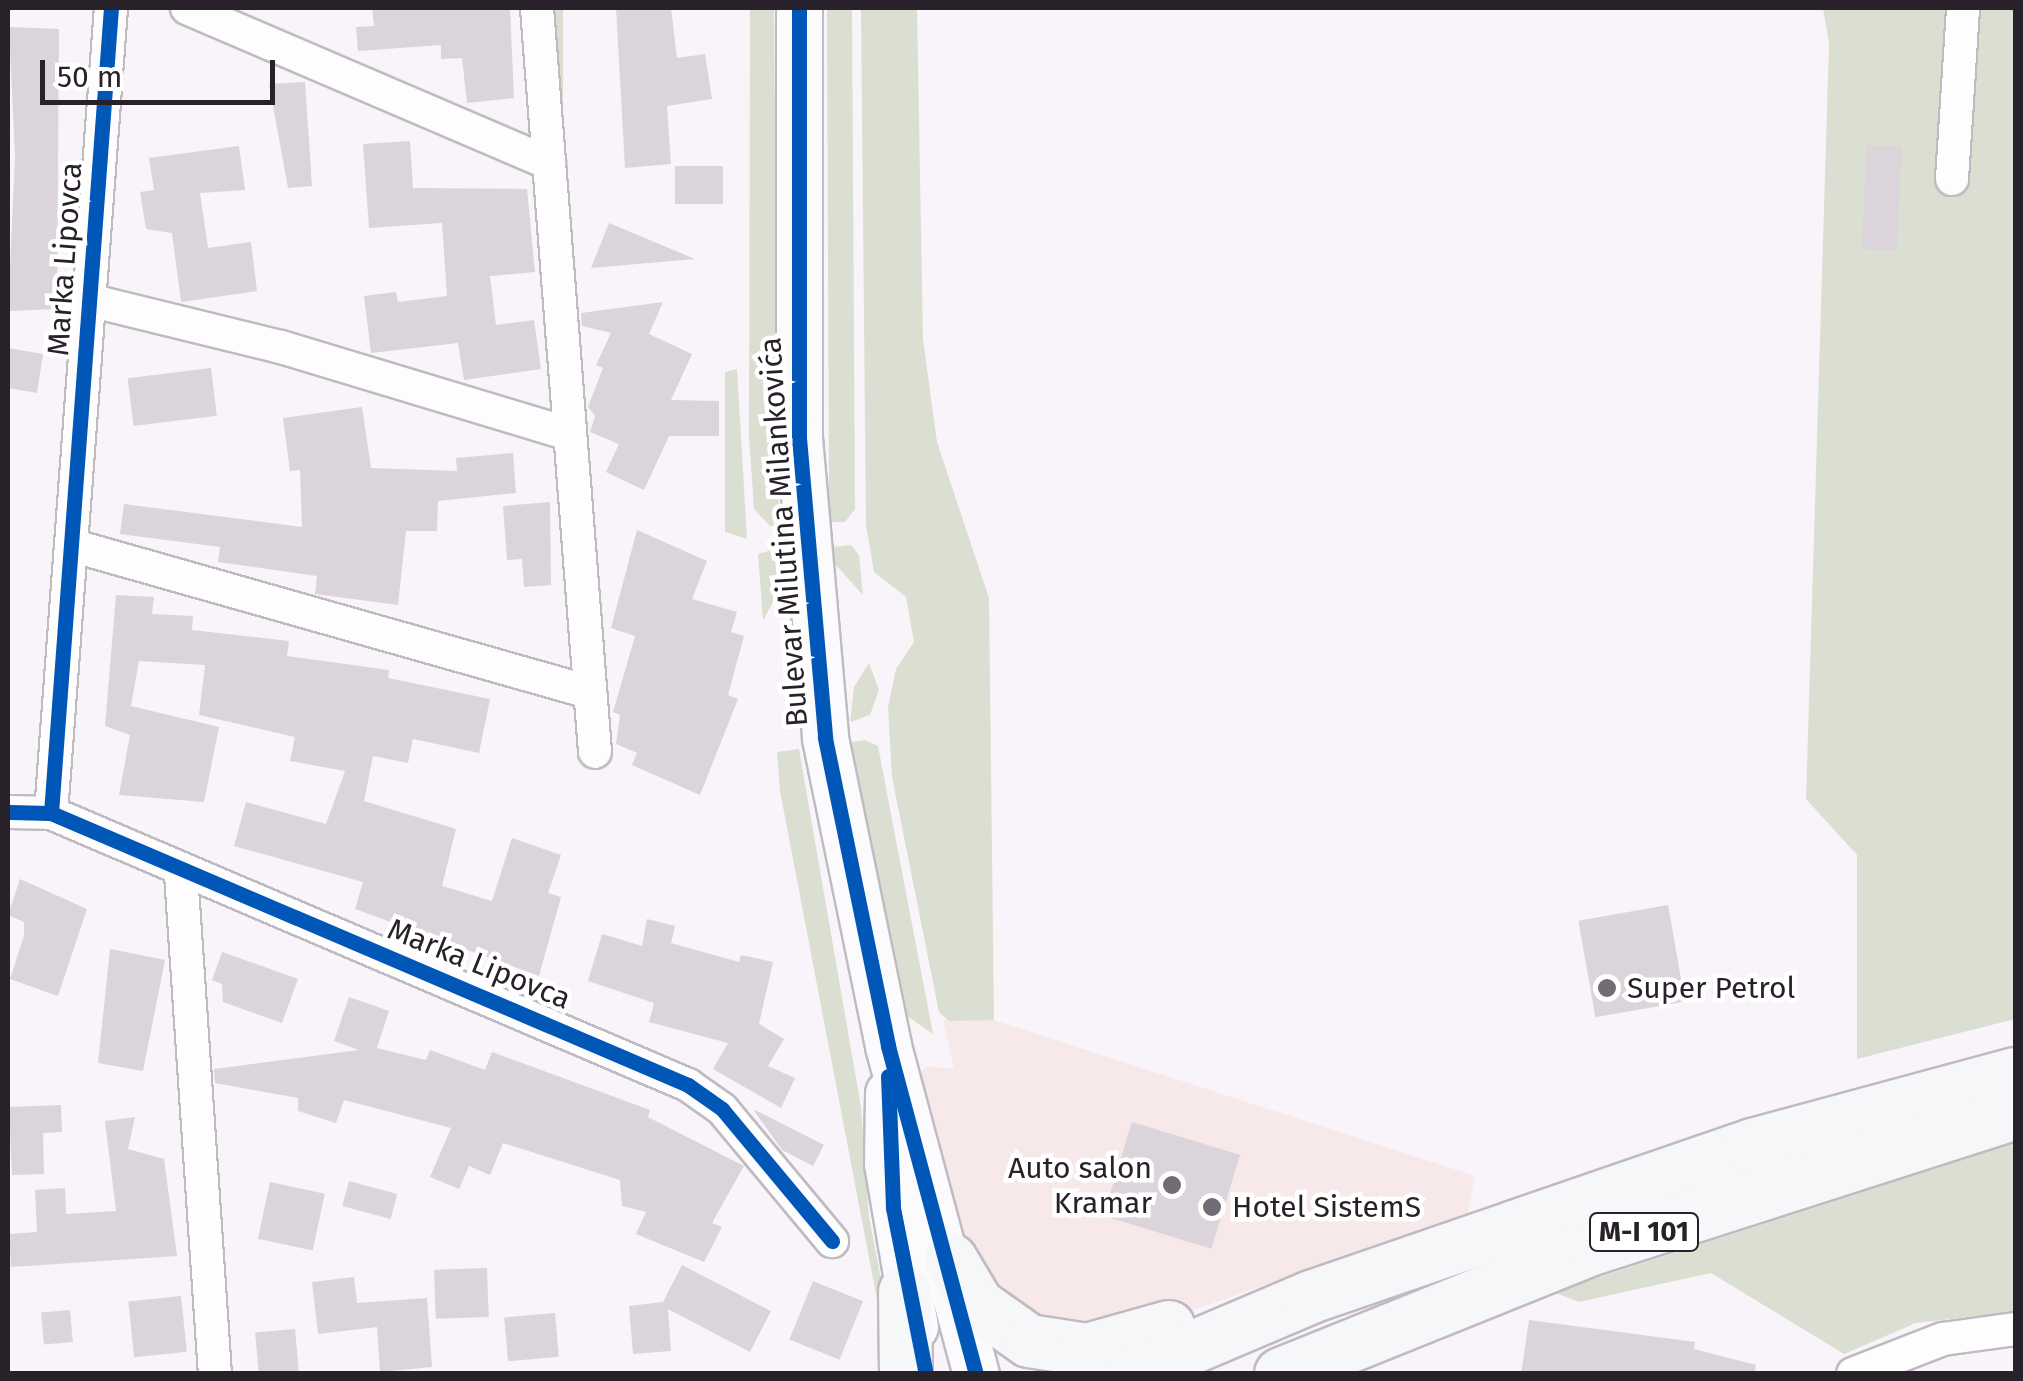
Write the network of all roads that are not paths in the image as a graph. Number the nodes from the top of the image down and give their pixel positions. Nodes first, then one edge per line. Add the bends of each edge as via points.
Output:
1 (112, 8) edge
2 (187, 8) edge
3 (537, 8) edge
4 (800, 8) edge
5 (1963, 8) edge
6 (549, 164) junction
7 (1952, 179) dead end
8 (89, 300) junction
9 (569, 434) junction
10 (74, 546) junction
11 (589, 692) junction
12 (595, 752) dead end
13 (8, 812) edge
14 (51, 814) junction
15 (181, 874) junction
16 (888, 1046) junction
17 (2016, 1074) edge
18 (2016, 1113) edge
19 (832, 1242) dead end
20 (951, 1260) junction
21 (905, 1292) junction
22 (1311, 1297) junction
23 (2016, 1329) edge
24 (215, 1374) edge
25 (906, 1374) edge
26 (926, 1374) edge
27 (976, 1374) edge
28 (1130, 1374) edge
29 (1280, 1374) edge
30 (1853, 1374) edge

1 - 8 street, Marka Lipovca
2 - 6 street
3 - 6 street
4 - 16 street, Bulevar Milutina Milankovića via 796,312 811,588 840,829
5 - 7 street
6 - 9 street
8 - 9 street, Marka Lipovca via 281,347
8 - 10 street, Marka Lipovca
9 - 11 street
10 - 11 street
10 - 14 street, Marka Lipovca
11 - 12 street
13 - 14 street, Marka Lipovca
14 - 15 street, Marka Lipovca
15 - 19 street, Marka Lipovca via 688,1084 722,1110
15 - 24 street
16 - 20 street, Bulevar Milutina Milankovića
16 - 21 street, Bulevar Milutina Milankovića via 888,1163
17 - 22 main road, M-I 101 via 1752,1145
18 - 29 main road, M-I 101 via 1595,1248
20 - 22 main road via 1001,1326 1072,1350 1114,1347 1224,1306
20 - 27 street, Bulevar Milutina Milankovića
21 - 25 main road
21 - 26 street, Bulevar Milutina Milankovića
22 - 28 main road, M-I 101
23 - 30 street via 1926,1344

